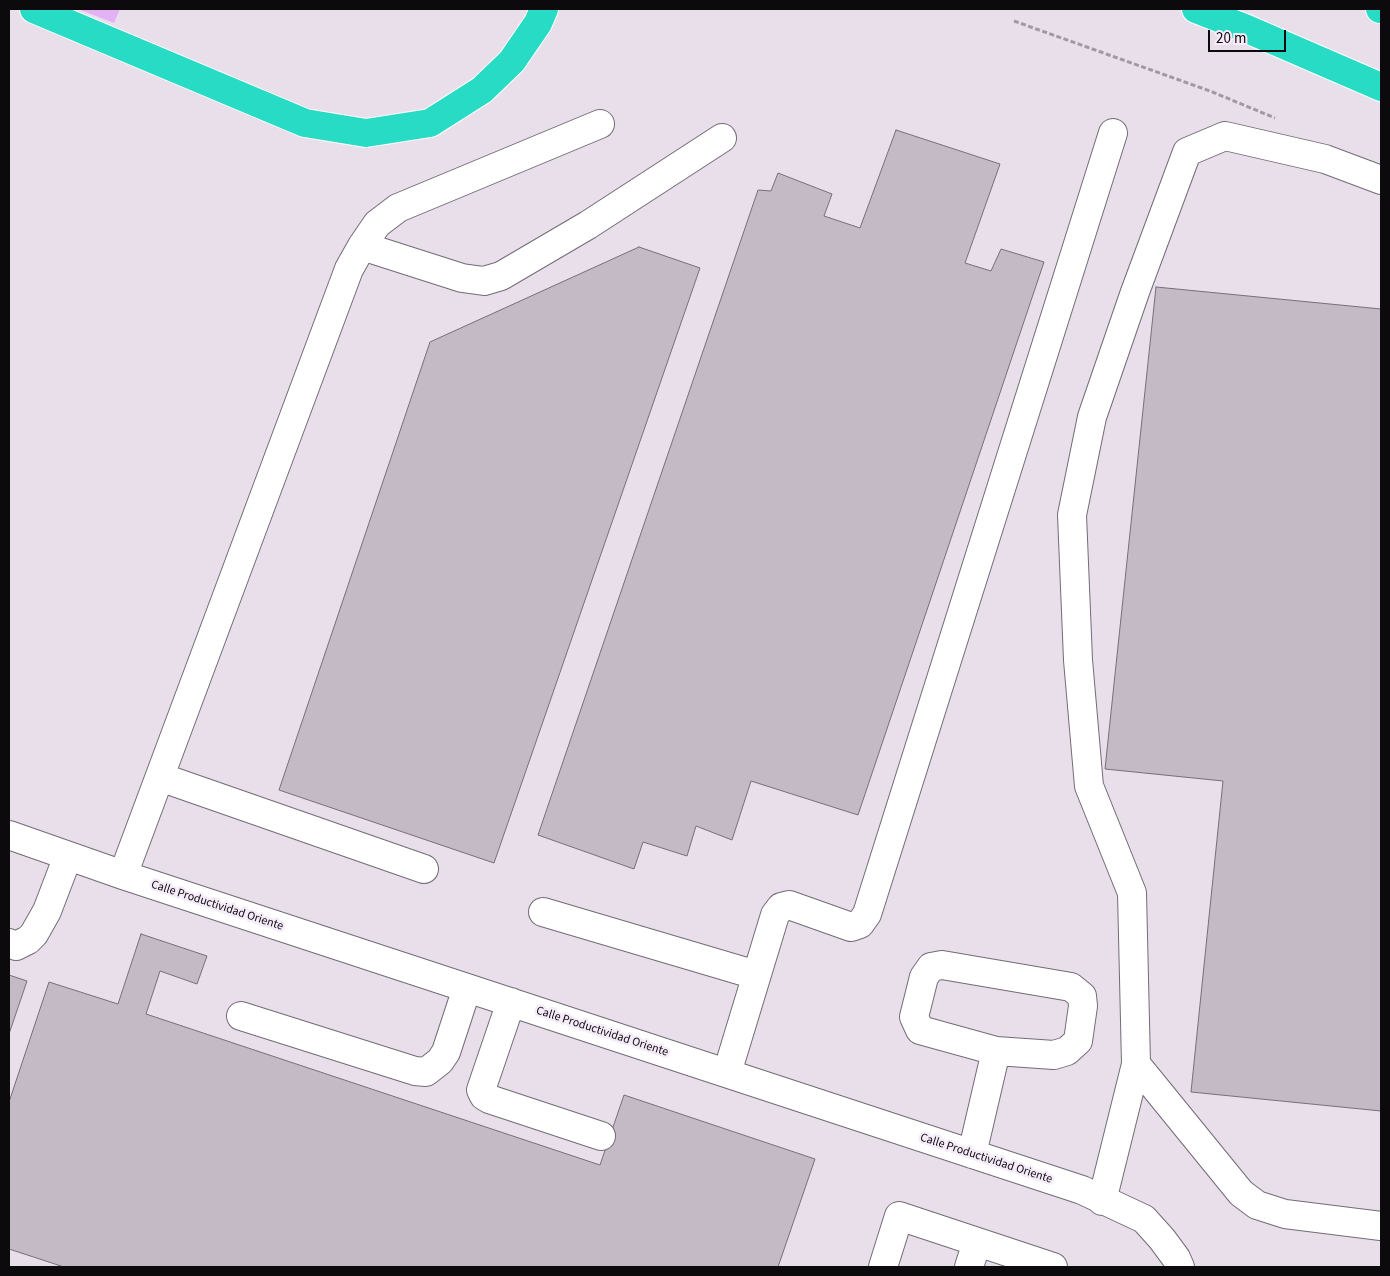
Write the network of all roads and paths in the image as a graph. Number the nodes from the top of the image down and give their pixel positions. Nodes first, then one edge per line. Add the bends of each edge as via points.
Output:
1 (34, 9) edge
2 (544, 9) edge
3 (1196, 9) edge
4 (1014, 21) dead end
5 (1381, 87) edge
6 (1282, 121) dead end
7 (600, 124) dead end
8 (1113, 133) dead end
9 (722, 138) dead end
10 (1381, 180) edge
11 (362, 246) junction
12 (160, 777) junction
13 (9, 835) edge
14 (68, 856) junction
15 (424, 869) dead end
16 (123, 875) junction
17 (543, 912) dead end
18 (9, 943) edge
19 (756, 975) junction
20 (467, 988) junction
21 (511, 1002) junction
22 (241, 1016) dead end
23 (996, 1051) junction
24 (1136, 1064) junction
25 (727, 1073) junction
26 (601, 1136) dead end
27 (972, 1154) junction
28 (1102, 1200) junction
29 (1381, 1226) edge
30 (977, 1242) junction
31 (1178, 1263) edge
32 (883, 1267) edge
33 (969, 1267) edge
34 (1053, 1267) edge

1 - 2 highway via 305,123 366,133 430,123 482,90 512,61
3 - 5 highway
4 - 6 path via 1210,91
7 - 11 street via 398,208 377,224
8 - 19 street via 867,914 860,924 851,927 789,905 781,907 775,915
9 - 11 street via 588,225 501,276 484,281 462,278
10 - 24 street via 1325,159 1225,136 1187,152 1092,417 1072,515 1078,660 1089,786 1132,893
11 - 12 street via 350,269
12 - 15 street
12 - 16 street
13 - 14 street, Calle Productividad Oriente
14 - 16 street, Calle Productividad Oriente
14 - 18 street via 34,934 16,946
16 - 20 street, Calle Productividad Oriente
17 - 19 street
19 - 25 street
20 - 21 street, Calle Productividad Oriente
20 - 22 street via 446,1052 426,1072
21 - 25 street, Calle Productividad Oriente
21 - 26 street via 481,1090 484,1096
23 - 23 street via 920,1030 914,1017 924,977 932,967 942,965 1071,987 1082,996 1078,1041 1067,1051 1054,1055
23 - 27 street
24 - 28 street
24 - 29 street via 1241,1192 1257,1205 1285,1214
25 - 27 street, Calle Productividad Oriente
27 - 28 street, Calle Productividad Oriente via 1082,1190
28 - 31 street, Calle Productividad Oriente via 1144,1220
30 - 32 street via 899,1216
30 - 33 street
30 - 34 street

